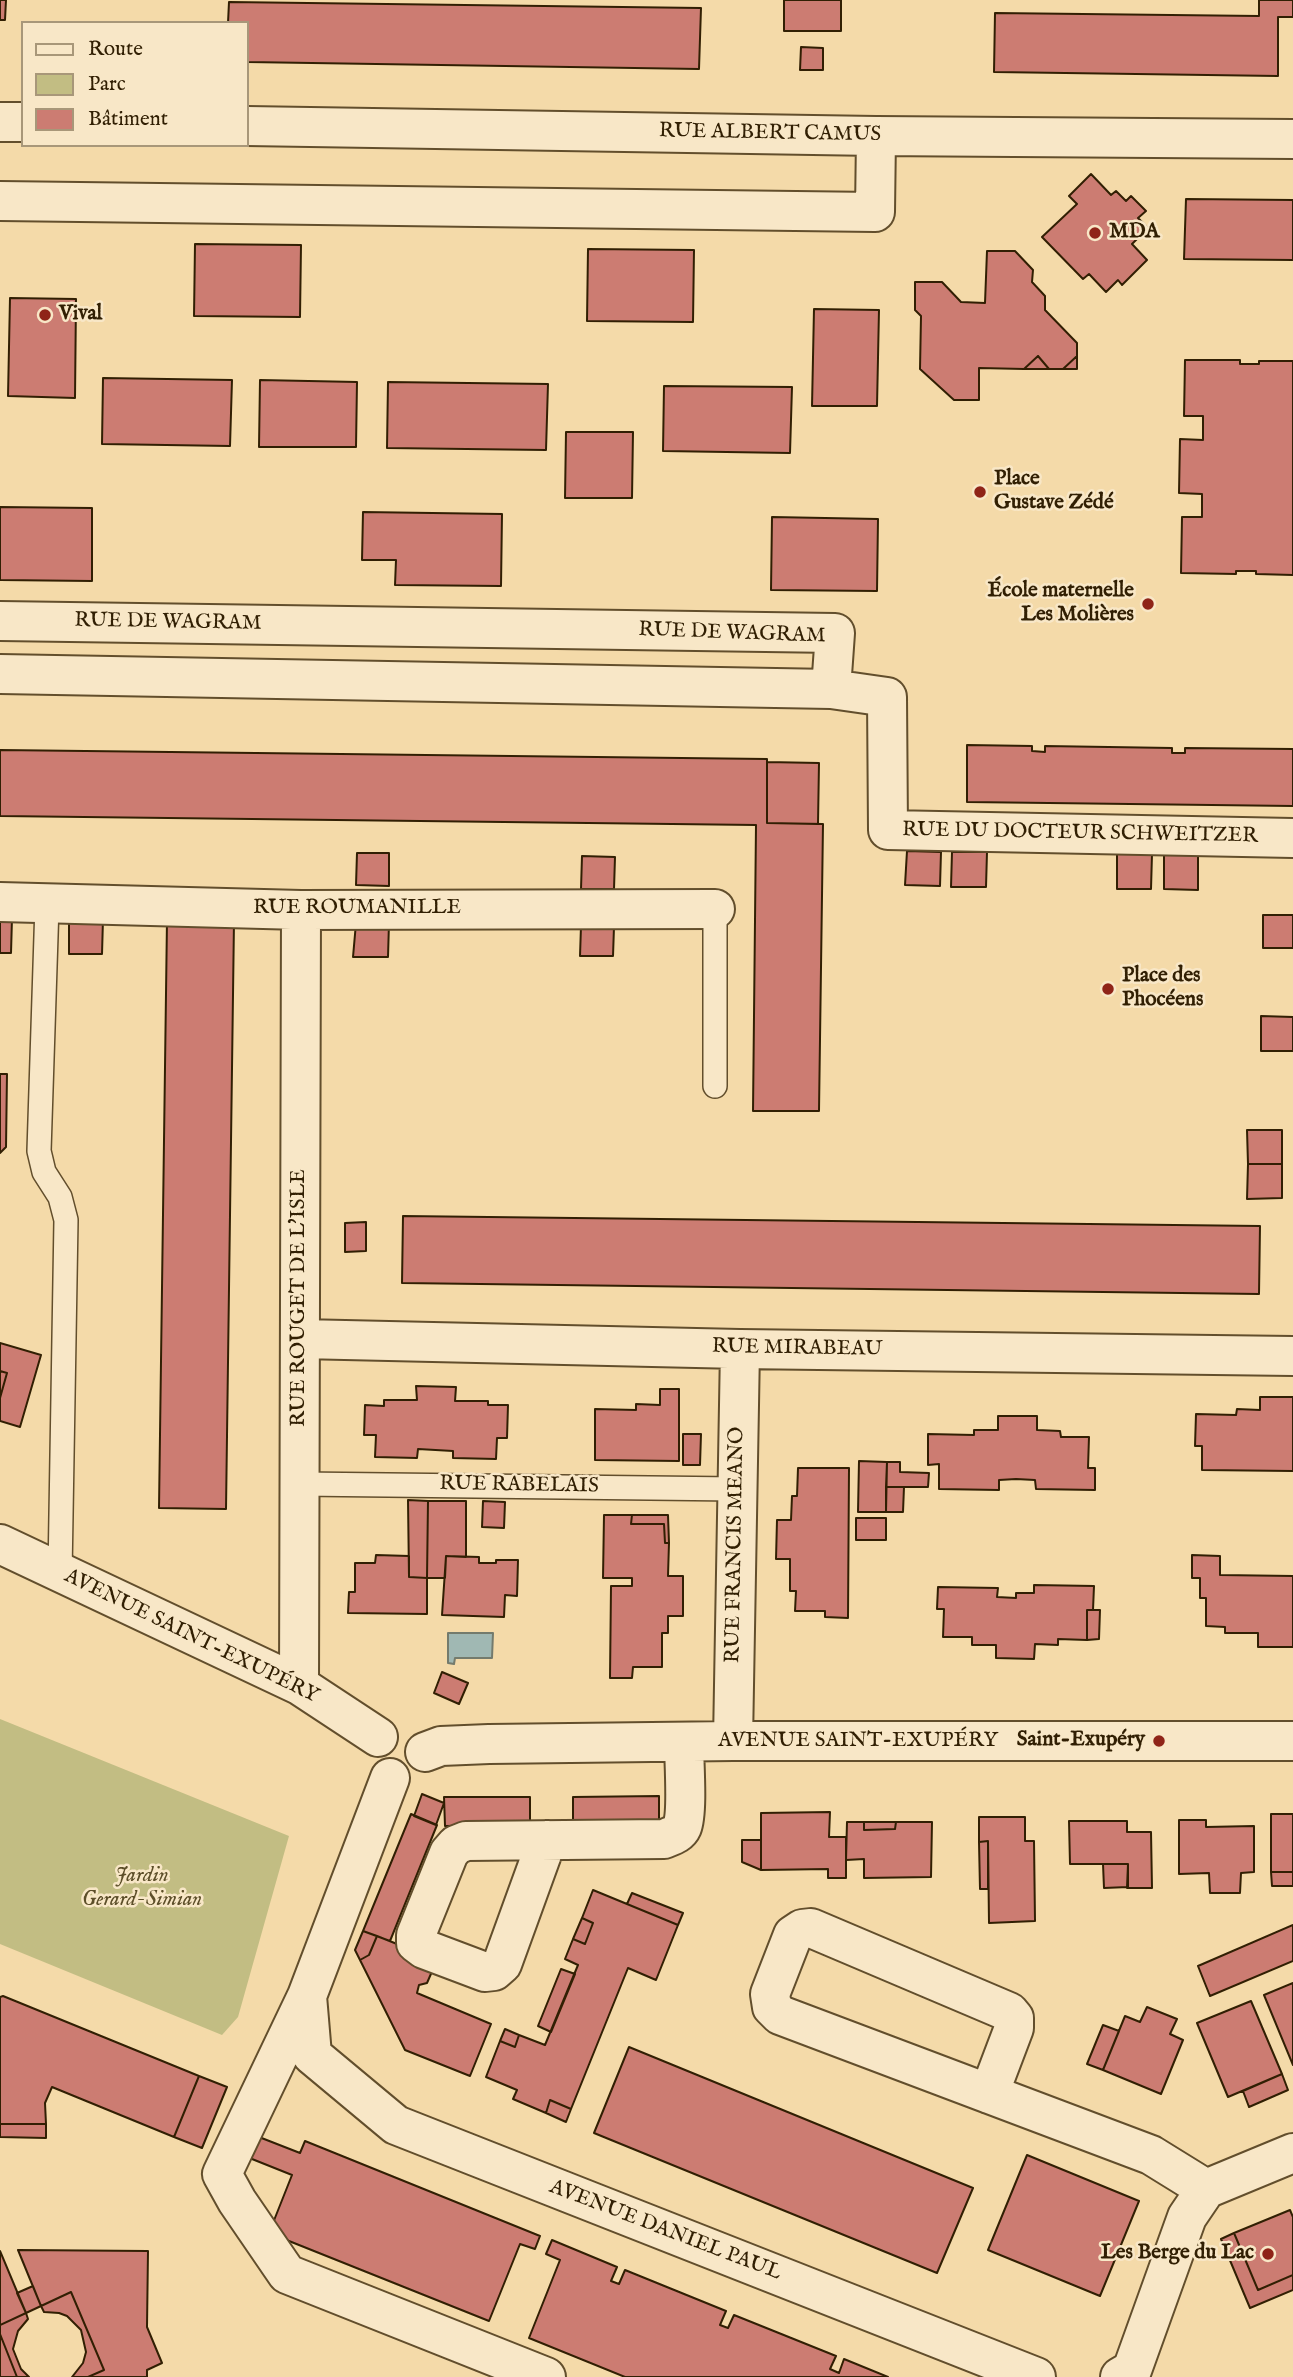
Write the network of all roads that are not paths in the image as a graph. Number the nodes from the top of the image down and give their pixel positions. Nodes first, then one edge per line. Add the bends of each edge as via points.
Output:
1 (0, 122) edge
2 (21, 122) edge
3 (248, 126) edge
4 (876, 136) junction
5 (1293, 139) edge
6 (0, 201) edge
7 (0, 621) edge
8 (0, 674) edge
9 (831, 689) junction
10 (1293, 838) edge
11 (0, 902) edge
12 (47, 905) junction
13 (301, 909) junction
14 (715, 909) joint
15 (715, 1086) dead end
16 (301, 1339) junction
17 (740, 1349) junction
18 (1293, 1356) edge
19 (300, 1484) junction
20 (737, 1489) junction
21 (0, 1544) edge
22 (60, 1573) junction
23 (299, 1685) junction
24 (378, 1737) junction
25 (733, 1741) junction
26 (1293, 1741) edge
27 (684, 1743) junction
28 (425, 1752) junction
29 (390, 1778) junction
30 (547, 1840) dead end
31 (307, 1996) junction
32 (312, 2055) junction
33 (272, 2067) junction
34 (989, 2094) junction
35 (1293, 2153) edge
36 (1206, 2189) junction
37 (546, 2377) edge
38 (1036, 2377) edge
39 (1120, 2377) edge

1 - 2 street
3 - 4 street, RUE ALBERT CAMUS
4 - 5 street, RUE ALBERT CAMUS
4 - 6 street via 875,212
7 - 9 street, RUE DE WAGRAM via 835,634
8 - 9 street
9 - 10 street, RUE DU DOCTEUR SCHWEITZER via 887,697 888,830
11 - 12 street, RUE ROUMANILLE
12 - 13 street, RUE ROUMANILLE
12 - 22 lane via 39,1151 66,1220
13 - 14 street, RUE ROUMANILLE
13 - 16 street, RUE ROUGET DE L'ISLE
14 - 15 lane
16 - 17 street, RUE MIRABEAU
16 - 19 street, RUE ROUGET DE L'ISLE
17 - 18 street, RUE MIRABEAU
17 - 20 street, RUE FRANCIS MEANO
19 - 20 lane, RUE RABELAIS
19 - 23 street, RUE ROUGET DE L'ISLE
20 - 25 street, RUE FRANCIS MEANO
21 - 22 street, AVENUE SAINT-EXUPÉRY
22 - 23 street, AVENUE SAINT-EXUPÉRY
23 - 24 street, AVENUE SAINT-EXUPÉRY
24 - 28 street via 391,1728 407,1728 419,1737
24 - 29 street via 373,1761
25 - 26 street, AVENUE SAINT-EXUPÉRY
25 - 27 street, AVENUE SAINT-EXUPÉRY
27 - 28 street, AVENUE SAINT-EXUPÉRY via 489,1744 441,1746
27 - 30 street via 684,1815 676,1834 664,1839
28 - 29 street via 415,1774
29 - 31 street
31 - 32 street
31 - 33 street
32 - 33 street via 288,2066
32 - 38 street, AVENUE DANIEL PAUL via 397,2125
33 - 37 street via 222,2174 287,2274
34 - 34 street via 780,2015 772,2007 770,1994 793,1934 811,1928 1009,2012 1014,2028
34 - 36 street via 1152,2155
35 - 36 street
36 - 39 street via 1187,2217 1132,2370

